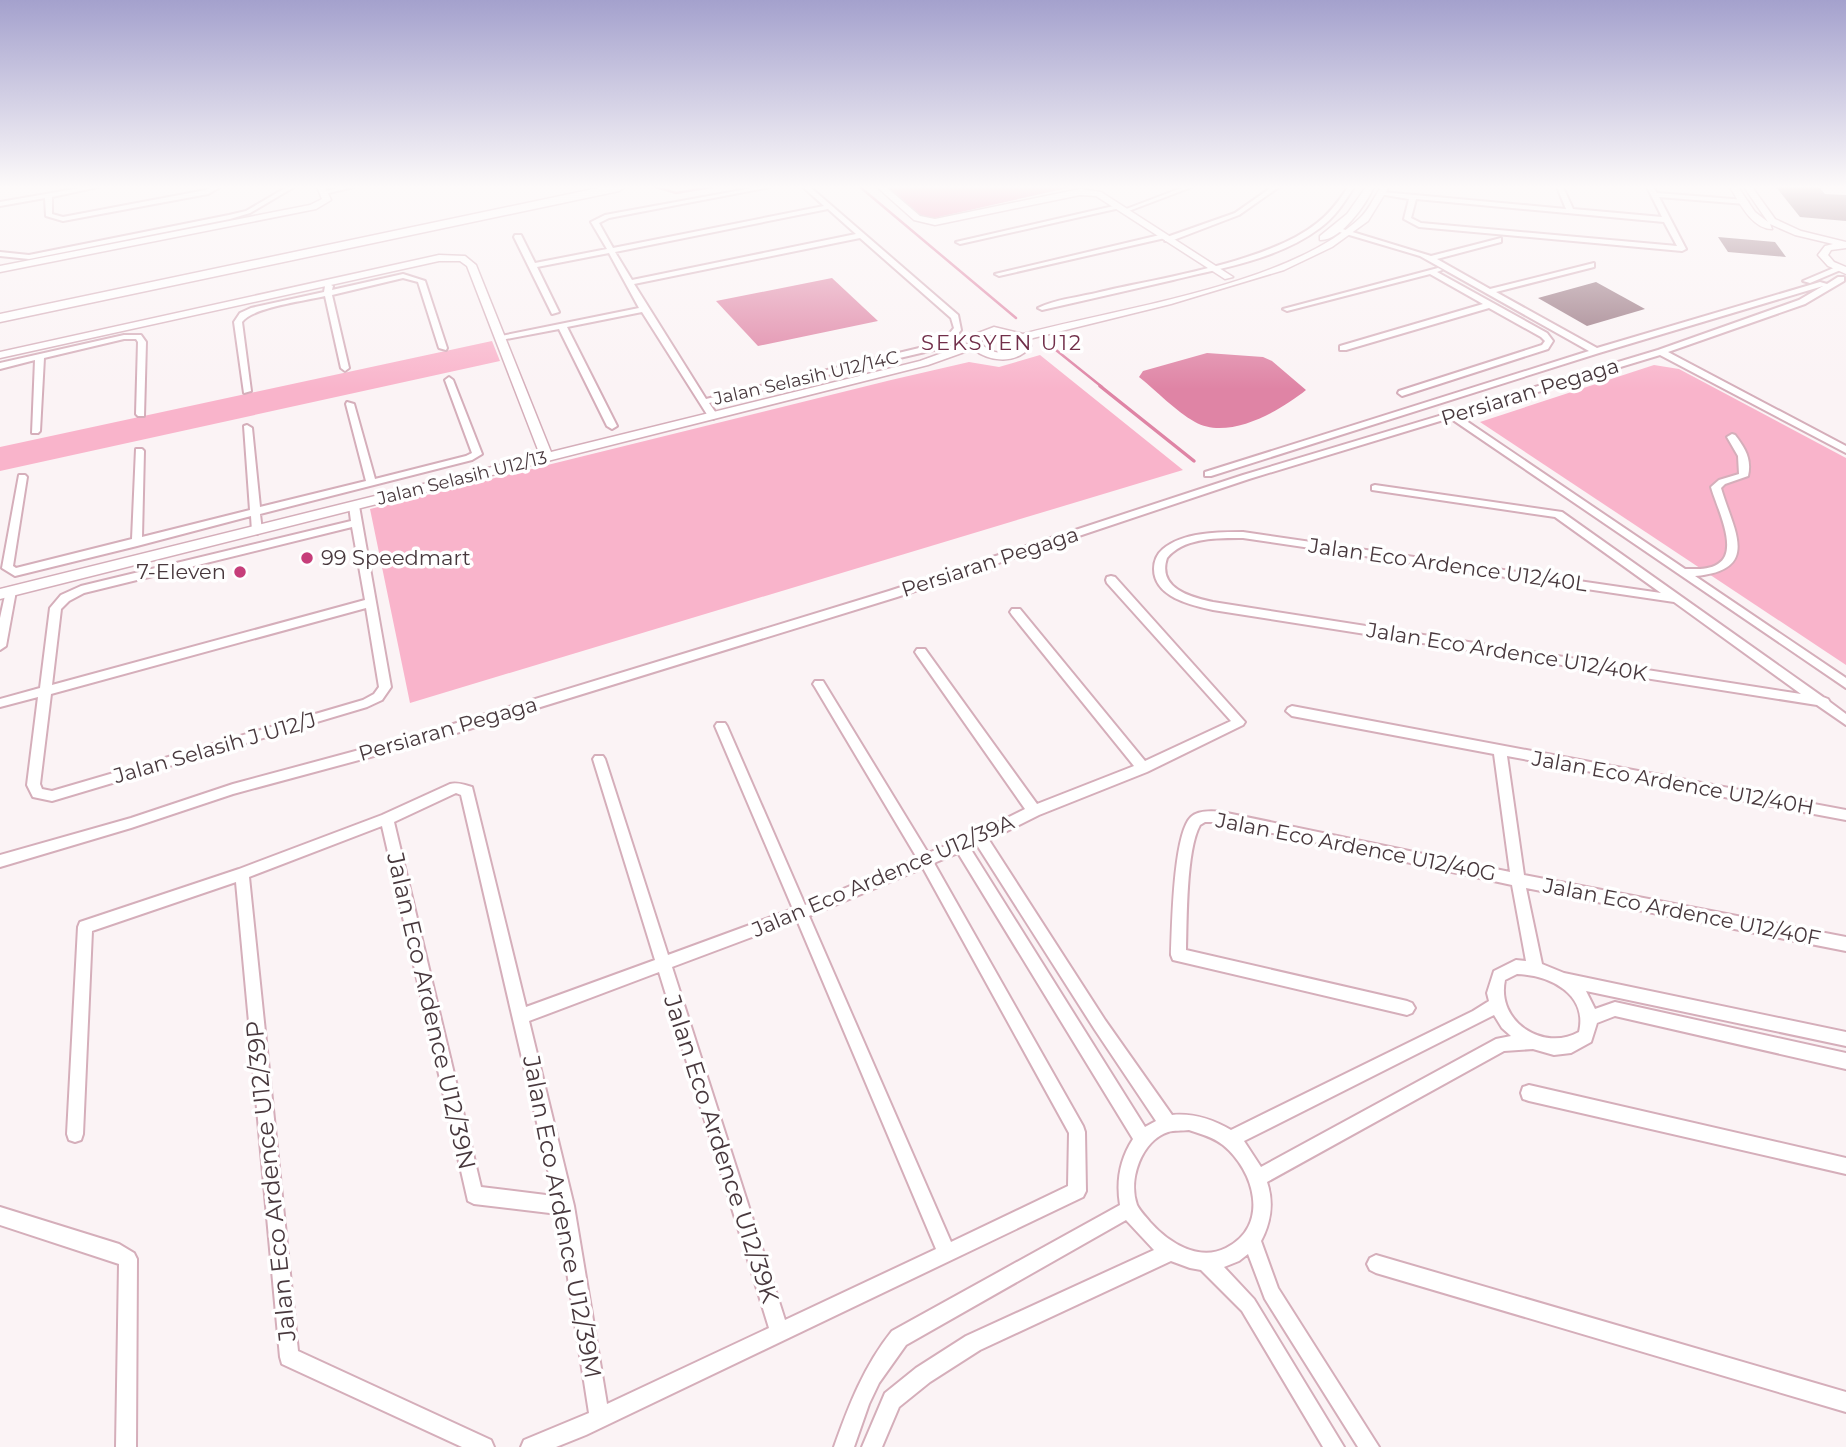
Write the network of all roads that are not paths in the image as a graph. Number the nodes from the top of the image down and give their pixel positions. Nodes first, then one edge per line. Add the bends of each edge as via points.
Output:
1 (5, 255) edge
2 (41, 255) edge
3 (73, 255) edge
4 (265, 255) edge
5 (300, 255) edge
6 (526, 255) edge
7 (588, 255) edge
8 (613, 255) edge
9 (767, 255) edge
10 (885, 255) edge
11 (1087, 255) edge
12 (1194, 255) edge
13 (1256, 255) edge
14 (1291, 255) edge
15 (1312, 255) edge
16 (1421, 255) edge
17 (1445, 255) edge
18 (1824, 255) edge
19 (1432, 258) junction
20 (1591, 265) dead end
21 (532, 266) junction
22 (1214, 267) junction
23 (1449, 268) junction
24 (0, 269) edge
25 (1431, 272) junction
26 (999, 274) dead end
27 (1843, 274) edge
28 (1228, 277) junction
29 (330, 282) junction
30 (629, 283) junction
31 (1490, 291) junction
32 (328, 294) junction
33 (1489, 305) junction
34 (1042, 308) dead end
35 (644, 309) junction
36 (1287, 309) dead end
37 (0, 310) edge
38 (555, 312) dead end
39 (0, 318) edge
40 (562, 326) junction
41 (1010, 331) junction
42 (1023, 337) junction
43 (502, 338) junction
44 (975, 345) junction
45 (443, 348) dead end
46 (1343, 348) dead end
47 (1596, 351) junction
48 (1661, 352) junction
49 (987, 354) junction
50 (0, 355) edge
51 (40, 356) junction
52 (925, 363) junction
53 (0, 366) edge
54 (345, 368) dead end
55 (449, 380) dead end
56 (247, 391) dead end
57 (1402, 393) dead end
58 (704, 402) junction
59 (1433, 402) junction
60 (350, 404) dead end
61 (141, 414) dead end
62 (712, 416) junction
63 (1453, 416) junction
64 (612, 426) dead end
65 (247, 428) dead end
66 (35, 431) dead end
67 (1732, 437) dead end
68 (1846, 450) edge
69 (139, 451) dead end
70 (547, 457) junction
71 (1208, 474) dead end
72 (22, 477) dead end
73 (371, 483) junction
74 (1375, 488) dead end
75 (354, 506) junction
76 (257, 512) junction
77 (355, 523) junction
78 (257, 531) junction
79 (137, 543) junction
80 (1684, 573) junction
81 (1111, 580) dead end
82 (6, 592) edge
83 (1678, 599) junction
84 (1190, 601) joint
85 (369, 603) junction
86 (1016, 612) dead end
87 (0, 646) edge
88 (922, 652) dead end
89 (819, 684) dead end
90 (1846, 684) edge
91 (45, 691) junction
92 (378, 697) joint
93 (1824, 702) junction
94 (0, 703) edge
95 (1292, 711) dead end
96 (1846, 720) edge
97 (721, 726) dead end
98 (1500, 751) junction
99 (599, 759) dead end
100 (1143, 768) junction
101 (1034, 811) junction
102 (1846, 815) edge
103 (387, 819) junction
104 (979, 838) junction
105 (961, 846) junction
106 (925, 860) junction
107 (0, 861) edge
108 (242, 874) junction
109 (1518, 880) junction
110 (800, 913) junction
111 (1846, 944) edge
112 (1178, 955) joint
113 (662, 965) junction
114 (1535, 967) junction
115 (1562, 979) junction
116 (1496, 1004) junction
117 (1407, 1007) dead end
118 (522, 1016) junction
119 (1590, 1018) junction
120 (1846, 1039) edge
121 (1532, 1042) junction
122 (1846, 1061) edge
123 (1529, 1093) dead end
124 (1168, 1124) junction
125 (75, 1134) dead end
126 (1142, 1138) junction
127 (1230, 1139) junction
128 (1846, 1166) edge
129 (1258, 1178) junction
130 (565, 1206) junction
131 (1129, 1209) junction
132 (0, 1216) edge
133 (1252, 1241) junction
134 (1170, 1252) junction
135 (947, 1254) junction
136 (1207, 1263) junction
137 (1376, 1264) dead end
138 (780, 1334) junction
139 (1846, 1402) edge
140 (600, 1418) junction
141 (126, 1447) edge
142 (484, 1447) edge
143 (531, 1447) edge
144 (844, 1447) edge
145 (872, 1447) edge
146 (1334, 1447) edge
147 (1369, 1447) edge

1 - 2 street
3 - 24 street
4 - 37 highway
5 - 39 highway
6 - 21 street
7 - 21 street
8 - 30 street
9 - 30 street
10 - 58 street, Jalan Selasih U12/14C via 955,317 958,328 947,342
11 - 26 street
12 - 22 street
13 - 22 street
14 - 28 street
15 - 42 street via 1272,272
16 - 19 street
17 - 19 street
18 - 27 street
19 - 23 street
20 - 31 street
21 - 38 street
22 - 28 street
22 - 34 street
23 - 25 street
23 - 31 street
25 - 33 street
25 - 36 street
27 - 47 street, Persiaran Pegaga
27 - 48 street, Persiaran Pegaga via 1802,302
28 - 41 street
29 - 32 street
29 - 43 street via 439,258 462,258 471,265
29 - 50 street
30 - 35 street
31 - 47 street
32 - 45 street via 403,276 418,278
32 - 54 street
32 - 56 street via 254,310 239,319
33 - 46 street
33 - 57 street via 1544,335 1549,341 1545,347
35 - 40 street
35 - 58 street
40 - 43 street
40 - 64 street
41 - 42 street
41 - 44 street, Jalan Selasih U12/13 via 981,334
42 - 49 street, Jalan Selasih U12/13 via 1026,346 1018,353
43 - 70 street
44 - 49 street
44 - 52 street, Jalan Selasih U12/13
47 - 59 street, Persiaran Pegaga
48 - 63 street, Persiaran Pegaga
48 - 68 street
49 - 52 street, Jalan Selasih U12/13
51 - 53 street
51 - 61 street via 138,337 142,342
51 - 66 street
52 - 62 street, Jalan Selasih U12/13
55 - 73 street via 477,454
58 - 62 street
59 - 63 street
59 - 71 street, Persiaran Pegaga
60 - 73 street
62 - 70 street, Jalan Selasih U12/13
63 - 80 street
63 - 107 street, Persiaran Pegaga via 1246,477 853,607
65 - 76 street
67 - 80 street via 1744,455 1743,476 1716,487 1734,543 1733,555 1722,567
69 - 79 street
70 - 75 street, Jalan Selasih U12/13
72 - 79 street via 7,568 25,571
73 - 76 street
74 - 83 street via 1558,514
75 - 77 street
75 - 78 street, Jalan Selasih U12/13
76 - 78 street
76 - 79 street
77 - 85 street
77 - 91 street via 81,590 65,598 56,608
78 - 82 street, Jalan Selasih U12/13
80 - 90 street
81 - 100 street, Jalan Eco Ardence U12/39A via 1239,722
82 - 87 street
83 - 84 street, Jalan Eco Ardence U12/40L via 1218,535 1169,549 1161,557 1160,578
83 - 93 street
84 - 93 street, Jalan Eco Ardence U12/40K
85 - 91 street
85 - 92 street via 384,687
86 - 100 street
88 - 101 street
89 - 106 street
91 - 92 street, Jalan Selasih J U12/J via 33,785 38,793 52,796
91 - 94 street
93 - 96 street
95 - 98 street, Jalan Eco Ardence U12/40H
97 - 110 street
98 - 102 street, Jalan Eco Ardence U12/40H
98 - 109 street
99 - 113 street
100 - 101 street, Jalan Eco Ardence U12/39A
101 - 104 street, Jalan Eco Ardence U12/39A
103 - 108 street
103 - 118 street, Jalan Eco Ardence U12/39M via 455,788 467,791
103 - 130 street, Jalan Eco Ardence U12/39N via 474,1195
104 - 105 street, Jalan Eco Ardence U12/39A
104 - 124 street
105 - 106 street, Jalan Eco Ardence U12/39A
105 - 126 street
106 - 110 street, Jalan Eco Ardence U12/39A
106 - 135 street via 1077,1132 1077,1191
108 - 125 street via 85,928
108 - 142 street, Jalan Eco Ardence U12/39P via 289,1357
109 - 111 street, Jalan Eco Ardence U12/40F
109 - 112 street, Jalan Eco Ardence U12/40G via 1222,817 1203,817 1195,821 1187,839
109 - 114 street
110 - 113 street, Jalan Eco Ardence U12/39A
110 - 135 street
112 - 117 street
113 - 118 street, Jalan Eco Ardence U12/39A
113 - 138 street, Jalan Eco Ardence U12/39K
114 - 115 street
114 - 116 street via 1516,967 1499,976
115 - 119 street via 1581,997
115 - 120 street
116 - 121 street via 1510,1025
116 - 127 street
118 - 130 street, Jalan Eco Ardence U12/39M
119 - 121 street via 1586,1037 1578,1044 1558,1048
119 - 122 street via 1615,1009
121 - 129 street via 1502,1044
123 - 128 street
124 - 126 street
124 - 127 street via 1189,1122
126 - 131 street via 1129,1164
127 - 129 street
129 - 133 street via 1261,1222
130 - 140 street, Jalan Eco Ardence U12/39M
131 - 134 street
131 - 144 street via 899,1338 878,1362 865,1387
132 - 141 street via 128,1259
133 - 136 street via 1236,1255
133 - 147 street via 1271,1293
134 - 136 street
134 - 145 street via 973,1343 923,1375 892,1400
135 - 138 street
136 - 146 street via 1248,1305
137 - 139 street
138 - 140 street
140 - 143 street

